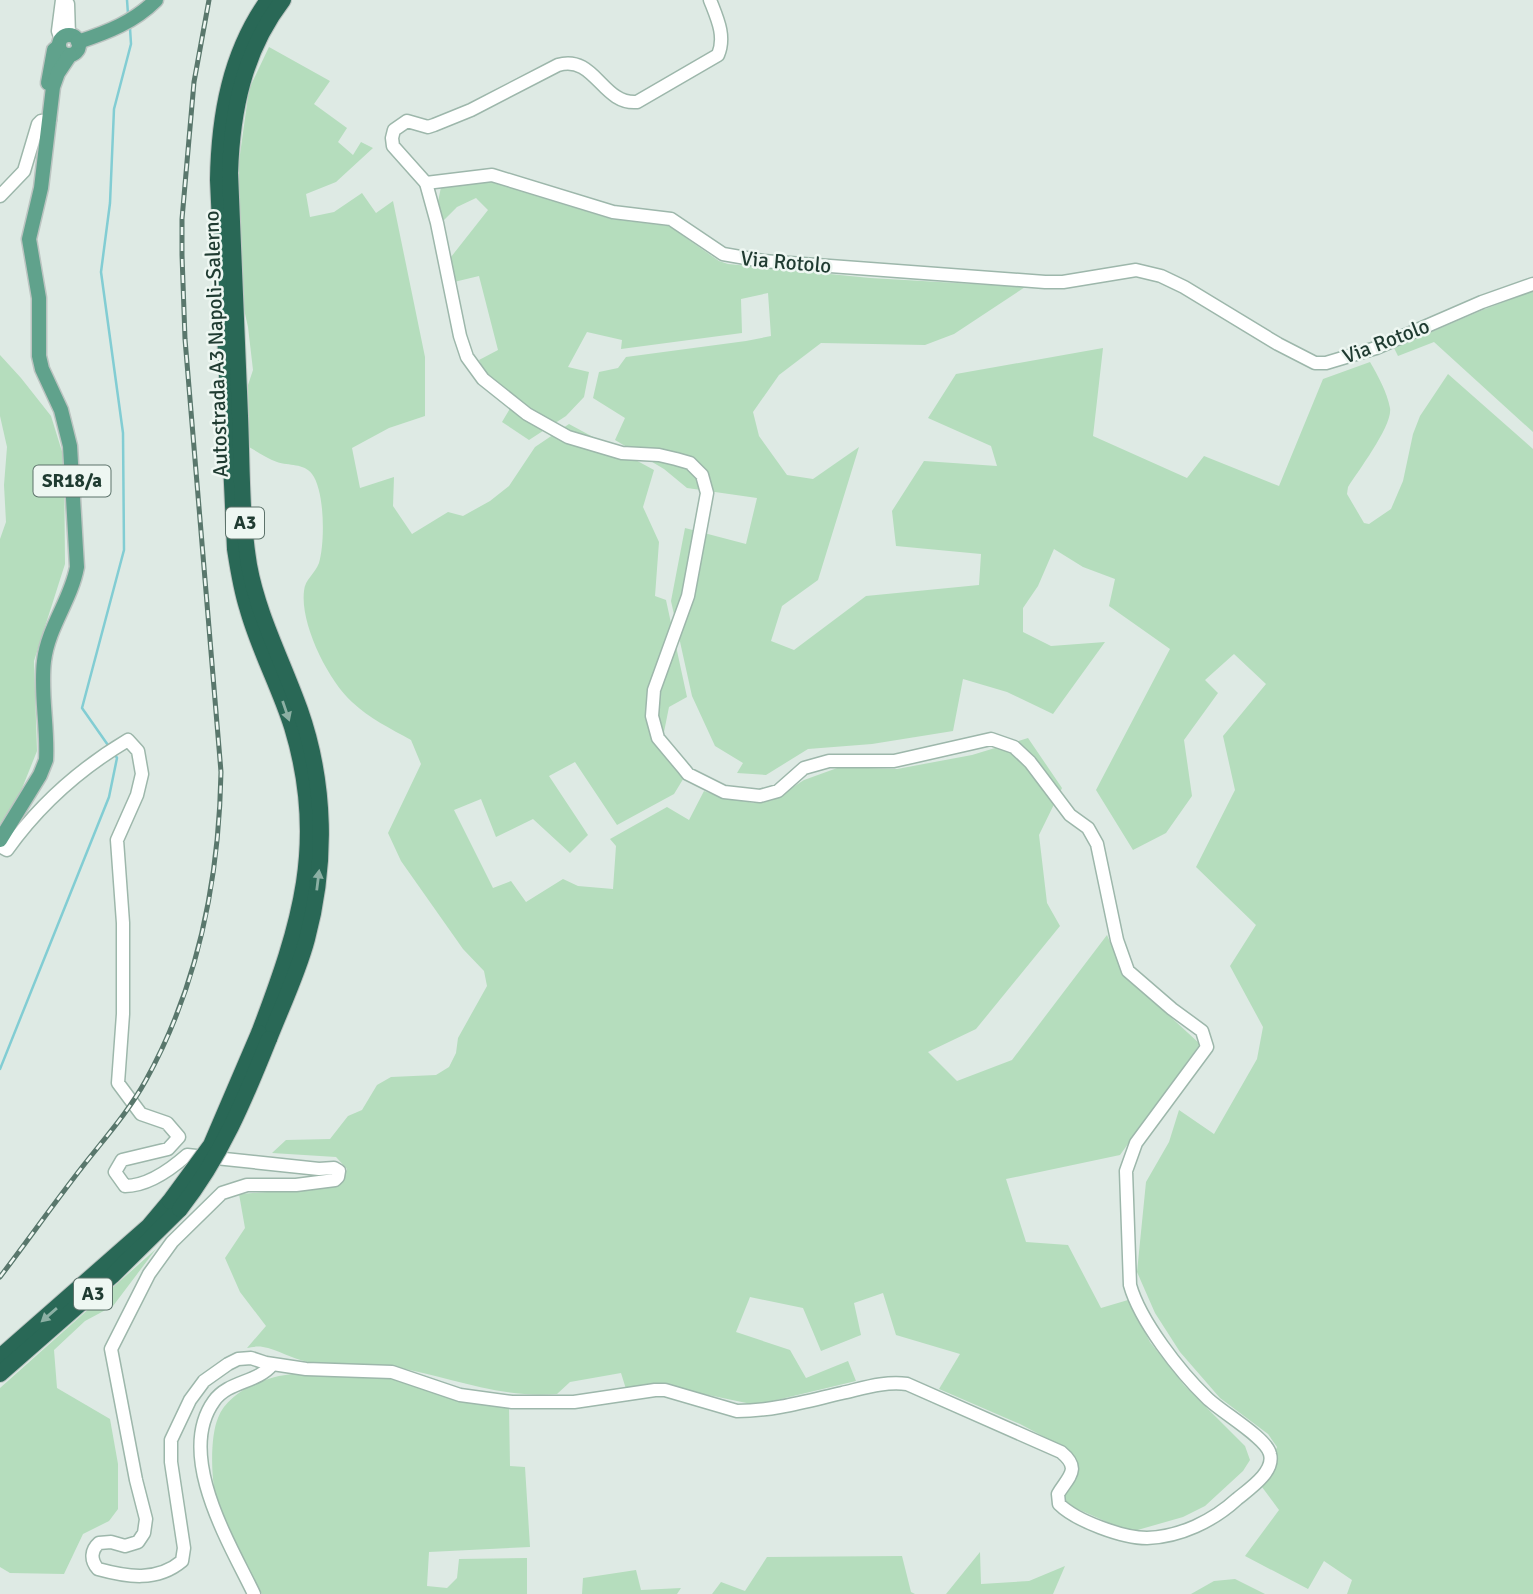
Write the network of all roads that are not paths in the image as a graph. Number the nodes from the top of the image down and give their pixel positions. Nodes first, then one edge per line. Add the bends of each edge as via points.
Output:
1 (62, 0) edge
2 (68, 0) edge
3 (156, 0) edge
4 (268, 0) edge
5 (282, 0) edge
6 (710, 0) edge
7 (67, 43) junction
8 (50, 116) junction
9 (426, 183) junction
10 (0, 196) edge
11 (1533, 284) edge
12 (0, 840) edge
13 (0, 846) edge
14 (264, 1036) junction
15 (175, 1205) junction
16 (0, 1357) edge
17 (272, 1365) junction
18 (0, 1374) edge
19 (254, 1594) edge

1 - 7 street, SR18/a via 58,31
2 - 7 street, SR18/a
3 - 7 main road via 113,30
4 -> 14 highway, Autostrada A3 Napoli-Salerno / A3 via 230,79 220,129 218,180 235,549 247,607 296,743 308,824 296,929
14 -> 5 highway, Autostrada A3 Napoli-Salerno / A3 via 301,957 319,872 315,766 250,565 243,483 232,126 259,38
6 - 9 street via 721,31 718,55 636,102 618,99 579,65 569,62 428,127 407,121 399,124 393,146
7 - 8 main road, SR18/a via 53,87
8 - 10 street via 38,124 24,171
8 - 12 main road, SR18/a via 29,239 39,298 39,356 70,446 77,567 44,661 46,760
9 - 11 street, Via Rotolo via 492,175 613,212 671,219 723,254 763,261 1045,282 1136,270 1184,286 1315,363 1376,348
9 - 17 street via 460,336 467,357 483,379 527,414 568,437 622,453 676,459 690,463 702,475 707,493 688,596 653,690 652,716 658,738 688,774 724,792 760,796 779,791 804,768 829,761 894,761 991,739 1014,747 1070,815 1088,828 1097,844 1128,971 1202,1031 1207,1047 1136,1143 1126,1171 1130,1285 1135,1303 1189,1379 1266,1446 1270,1465 1259,1480 1209,1521 1165,1536 1134,1537 1077,1516 1059,1504 1058,1494 1072,1469 1060,1452 907,1384 880,1384 762,1410 737,1411 664,1390 574,1402 490,1401 447,1392 392,1372
13 - 17 street via 7,850 51,797 128,740 138,751 142,774 117,840 123,923 118,1083 141,1114 167,1123 179,1137 168,1149 122,1160 115,1172 125,1186 137,1186 187,1155 339,1171 335,1180 247,1185 222,1194 172,1242 149,1274 111,1349 146,1519 144,1534 138,1542 125,1546 99,1543 92,1557 98,1569 148,1576 182,1561 170,1453 181,1418 204,1381 228,1364 251,1358
14 - 15 highway, Autostrada A3 Napoli-Salerno / A3, bridge via 211,1145
15 -> 16 highway, Autostrada A3 Napoli-Salerno / A3
15 - 18 highway, Autostrada A3 Napoli-Salerno / A3 via 112,1276
17 - 19 street via 260,1377 230,1387 214,1401 202,1435 202,1472 208,1496

